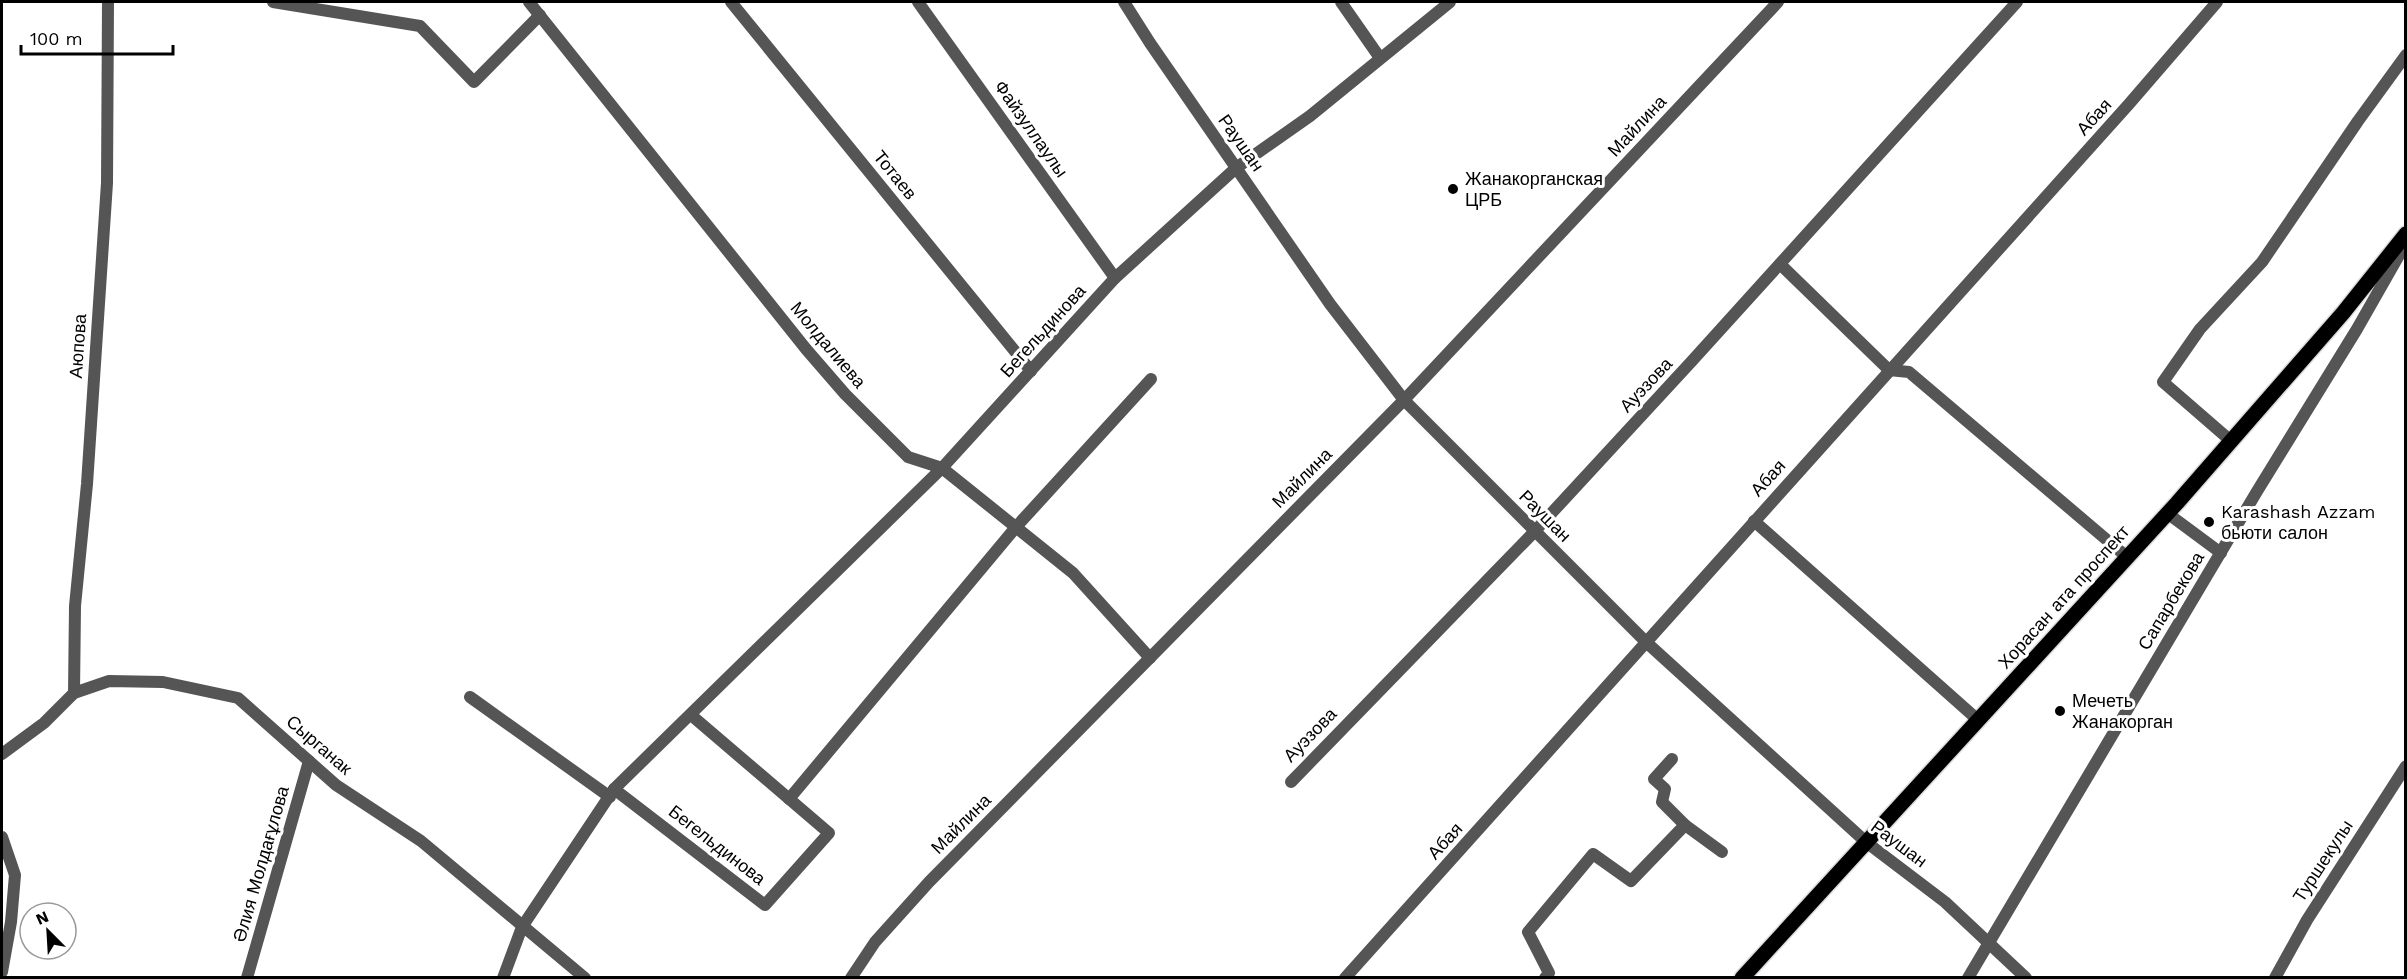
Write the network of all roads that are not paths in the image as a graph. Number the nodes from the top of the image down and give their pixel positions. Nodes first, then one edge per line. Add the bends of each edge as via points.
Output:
1 (108, 2) edge
2 (273, 2) edge
3 (529, 2) edge
4 (731, 2) edge
5 (918, 2) edge
6 (1124, 2) edge
7 (1341, 2) edge
8 (1450, 2) edge
9 (1778, 2) edge
10 (2017, 2) edge
11 (2217, 2) edge
12 (540, 15) junction
13 (2406, 55) edge
14 (1380, 58) junction
15 (1236, 168) junction
16 (2406, 234) edge
17 (2406, 243) edge
18 (1780, 264) junction
19 (1115, 278) junction
20 (1889, 370) junction
21 (1031, 371) junction
22 (1152, 379) dead end
23 (1404, 400) junction
24 (2231, 441) junction
25 (942, 468) junction
26 (2167, 513) junction
27 (1754, 520) junction
28 (1016, 527) junction
29 (1534, 531) junction
30 (2221, 553) junction
31 (2127, 557) junction
32 (1646, 642) junction
33 (1150, 658) junction
34 (74, 693) junction
35 (470, 697) dead end
36 (691, 715) junction
37 (1977, 720) junction
38 (2, 754) edge
39 (1672, 759) dead end
40 (309, 760) junction
41 (2406, 766) edge
42 (1291, 782) dead end
43 (612, 793) junction
44 (789, 799) junction
45 (1685, 825) junction
46 (2, 837) edge
47 (1866, 842) junction
48 (1722, 852) dead end
49 (522, 927) junction
50 (1990, 942) junction
51 (2, 972) edge
52 (247, 978) edge
53 (503, 978) edge
54 (585, 978) edge
55 (851, 978) edge
56 (1345, 978) edge
57 (1545, 978) edge
58 (1742, 978) edge
59 (1968, 978) edge
60 (2026, 978) edge
61 (2275, 978) edge

1 - 34 street, Аюпова via 107,183 75,606
2 - 12 street via 420,27 474,82
3 - 12 street, Молдалиева
4 - 21 street, Тотаев
5 - 19 street, Файзуллаулы
6 - 15 street, Раушан
7 - 14 street
8 - 14 street, Бегельдинова
9 - 23 street, Майлина
10 - 18 street, Ауэзова
11 - 20 street, Абая
12 - 25 street, Молдалиева via 845,394 908,458
13 - 24 street via 2262,262 2200,329 2163,382
14 - 15 street, Бегельдинова via 1310,116
15 - 19 street, Бегельдинова
15 - 23 street, Раушан via 1330,304
16 - 24 main road, Хорасан ата проспект
17 - 30 street, Сапарбекова
18 - 20 street
18 - 29 street, Ауэзова
19 - 21 street, Бегельдинова
20 - 27 street, Абая
20 - 31 street via 1909,372
21 - 25 street, Бегельдинова
22 - 28 street
23 - 29 street, Раушан
23 - 33 street, Майлина
24 - 26 main road, Хорасан ата проспект
25 - 28 street, Молдалиева
25 - 36 street, Бегельдинова
26 - 30 street
26 - 31 main road, Хорасан ата проспект
27 - 32 street, Абая
27 - 37 street
28 - 33 street, Молдалиева via 1073,573
28 - 44 street
29 - 32 street, Раушан
29 - 42 street, Ауэзова
30 - 50 street, Сапарбекова
31 - 37 main road, Хорасан ата проспект
32 - 47 street, Раушан
32 - 56 street, Абая
33 - 55 street, Майлина via 928,882 875,942
34 - 38 street, Сырганак via 44,723
34 - 40 street, Сырганак via 109,681 152,681 238,698
35 - 43 street, Бегельдинова
36 - 43 street, Бегельдинова
36 - 44 street, Бегельдинова
37 - 47 main road, Хорасан ата проспект
39 - 45 street via 1654,779 1665,789 1662,802
40 - 49 street, Сырганак via 336,785 421,841
40 - 52 street, Әлия Молдағұлова
41 - 61 street, Туршекулы via 2307,920
43 - 44 street, Бегельдинова via 765,905 829,833
43 - 49 street, Бегельдинова
45 - 48 street
45 - 57 street via 1631,881 1593,854 1528,932 1549,973
46 - 51 street via 15,875
47 - 50 street, Раушан via 1946,902
47 - 58 main road, Хорасан ата проспект
49 - 53 street, Бегельдинова
49 - 54 street, Сырганак
50 - 59 street, Сапарбекова
50 - 60 street, Раушан

